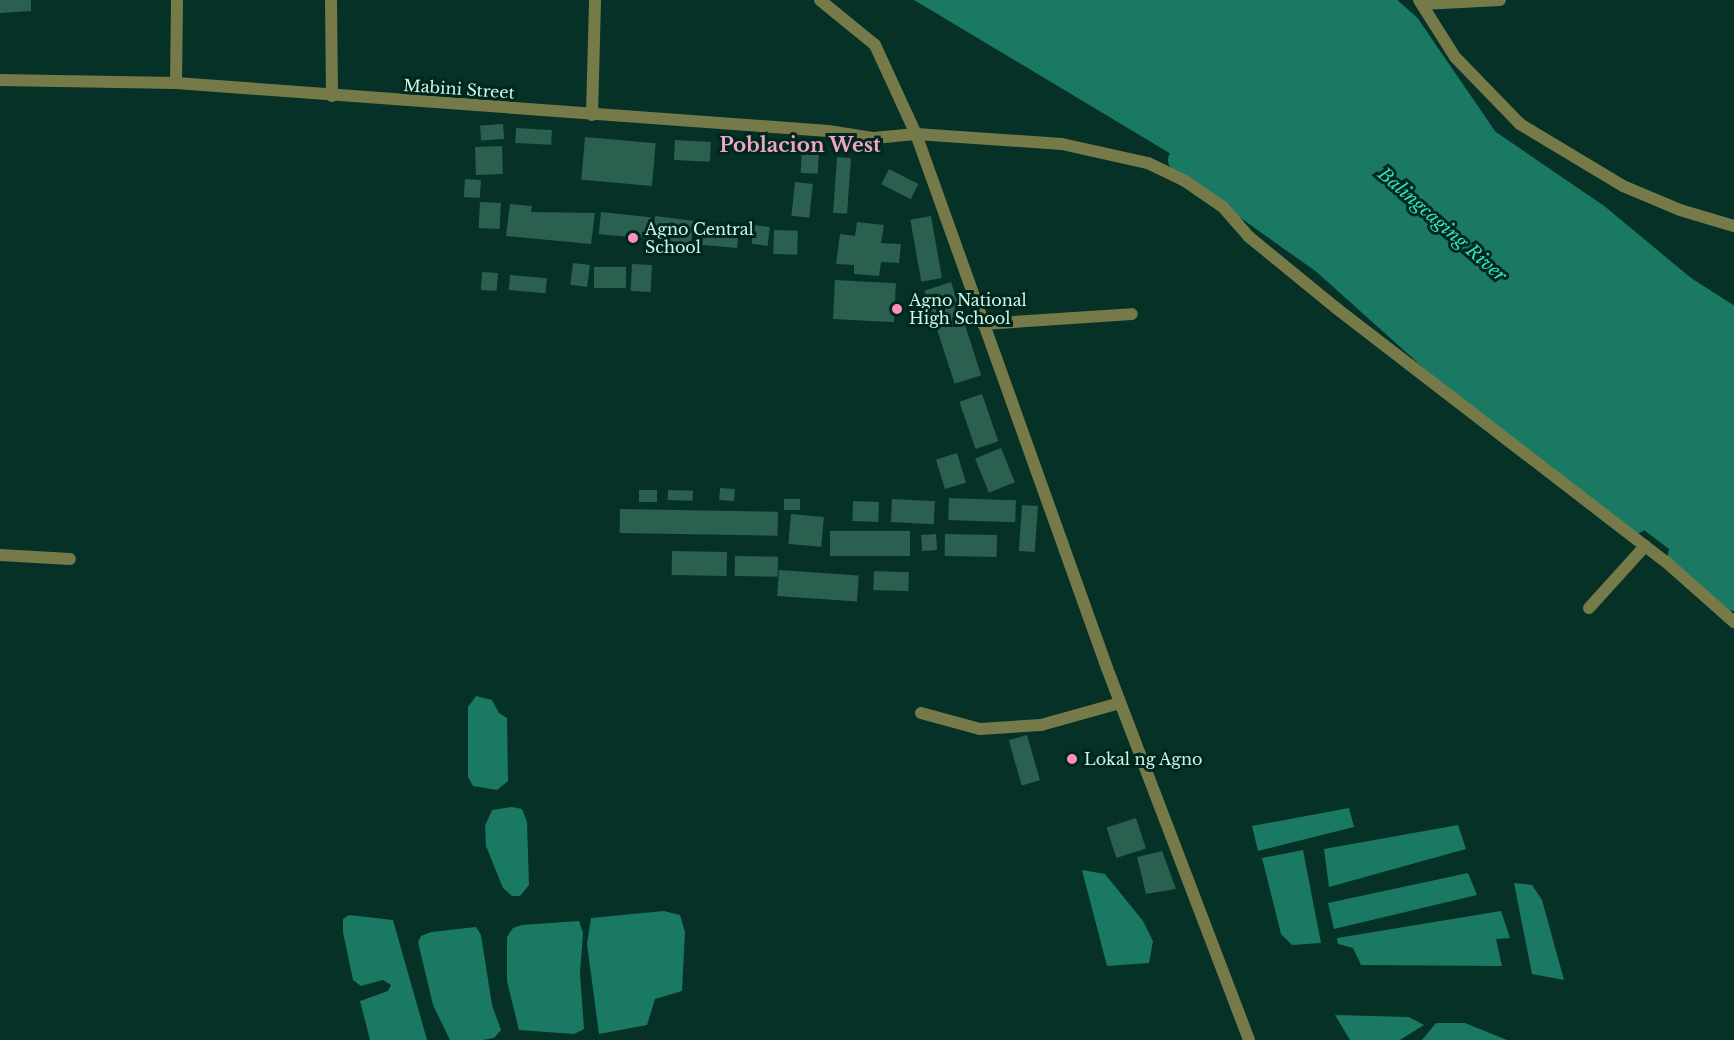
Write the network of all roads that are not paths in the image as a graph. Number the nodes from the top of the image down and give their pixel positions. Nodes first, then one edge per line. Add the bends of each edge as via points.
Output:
1 (177, 0) edge
2 (331, 0) edge
3 (595, 0) edge
4 (820, 0) edge
5 (1500, 0) edge
6 (1420, 2) edge
7 (0, 80) edge
8 (176, 83) junction
9 (332, 96) junction
10 (592, 115) junction
11 (916, 134) junction
12 (1734, 226) edge
13 (1132, 314) dead end
14 (983, 324) junction
15 (1645, 546) junction
16 (0, 555) edge
17 (70, 559) dead end
18 (1589, 608) dead end
19 (1734, 622) edge
20 (1120, 704) junction
21 (921, 713) dead end
22 (1249, 1040) edge

1 - 8 street
2 - 9 street
3 - 10 street
4 - 11 street via 875,45
5 - 6 street via 1481,4
6 - 12 street via 1455,57 1520,124 1623,186 1680,210
7 - 8 street, Mabini Street
8 - 9 street, Mabini Street
9 - 10 street, Mabini Street
10 - 11 street, Mabini Street via 828,131 874,138
11 - 14 street
11 - 15 street, Mabini Street via 1081,147 1148,163 1185,181 1223,207 1248,236 1336,308
13 - 14 street
14 - 20 street
15 - 18 street
15 - 19 street, Mabini Street
16 - 17 street
20 - 21 street via 1041,725 980,729
20 - 22 street

